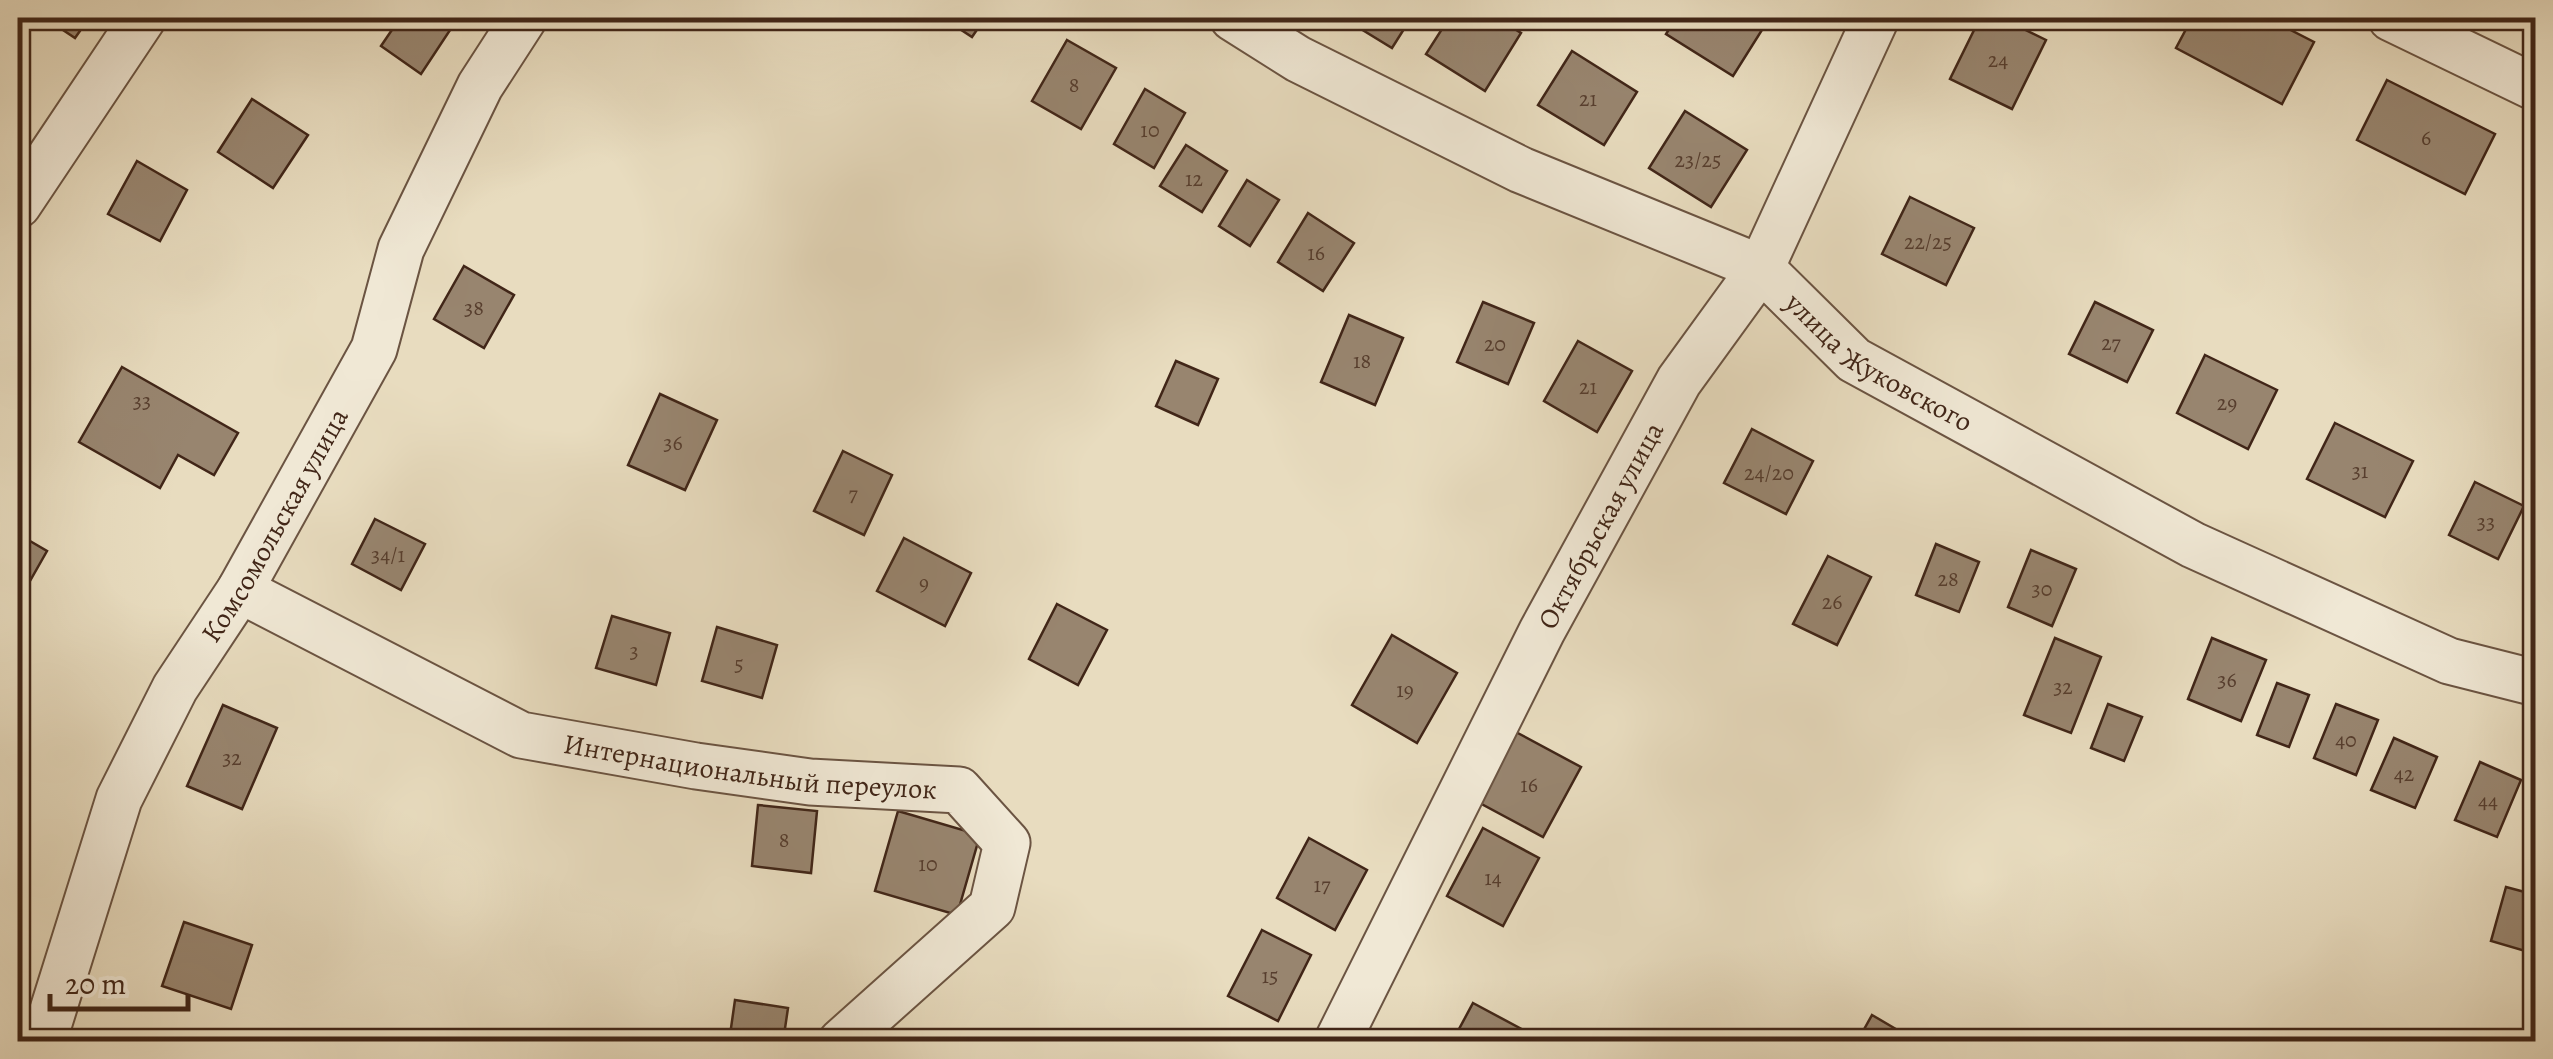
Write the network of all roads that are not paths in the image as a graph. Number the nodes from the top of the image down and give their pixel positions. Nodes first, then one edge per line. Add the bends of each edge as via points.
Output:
1 (142, 18) edge
2 (524, 18) edge
3 (1233, 18) edge
4 (1876, 18) edge
5 (2392, 18) edge
6 (2536, 88) edge
7 (18, 206) edge
8 (1761, 268) junction
9 (240, 590) junction
10 (2536, 683) edge
11 (43, 1042) edge
12 (842, 1042) edge
13 (1337, 1042) edge

1 - 7 street
2 - 9 street, Комсомольская улица via 480,86 401,250 374,348
3 - 8 street, улица Жуковского via 1298,59 1521,170
4 - 8 street, Октябрьская улица
5 - 6 street
8 - 10 street, улица Жуковского via 1854,360 2193,545 2449,661
8 - 13 street, Октябрьская улица via 1679,382 1542,631
9 - 11 street, Комсомольская улица via 175,688 119,799
9 - 12 street, Интернациональный переулок via 521,735 810,782 959,790 1007,843 992,907

